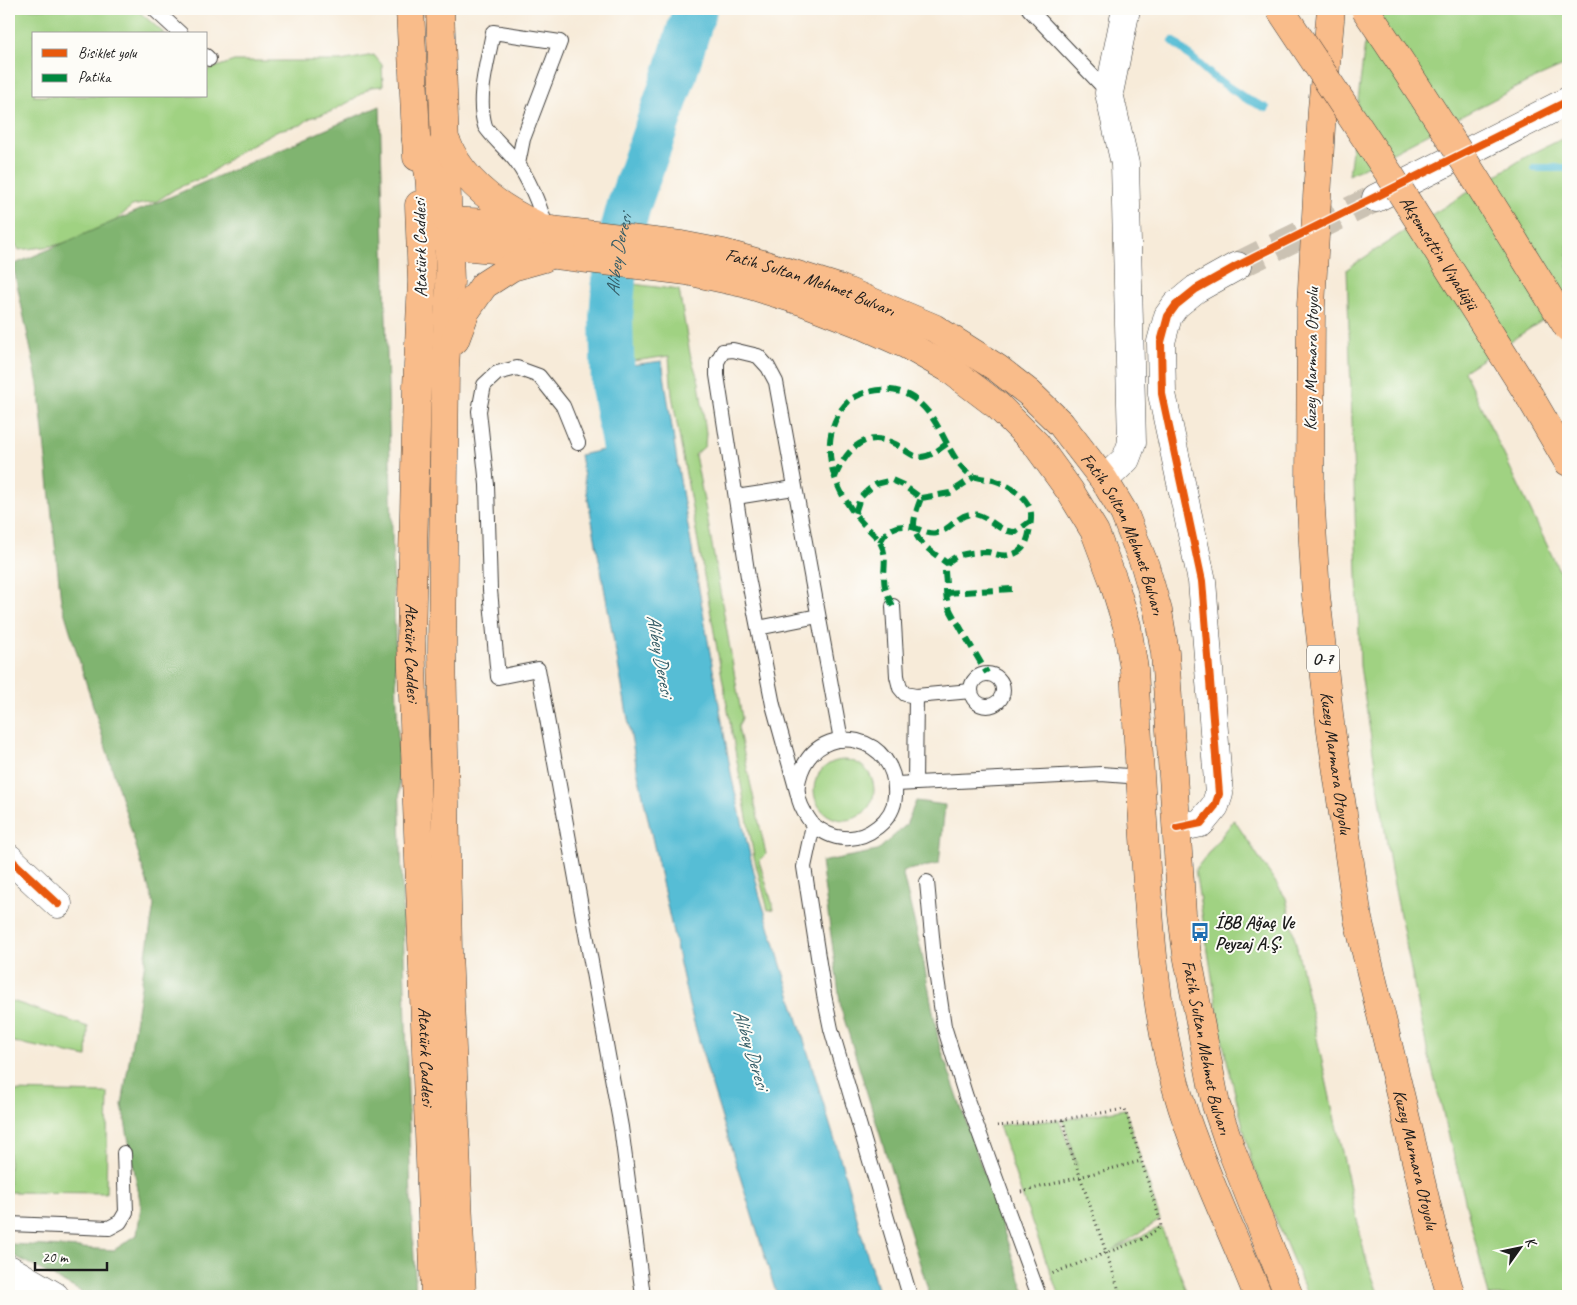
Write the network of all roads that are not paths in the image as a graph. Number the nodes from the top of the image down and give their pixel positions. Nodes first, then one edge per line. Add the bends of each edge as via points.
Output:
1 (154, 9) edge
2 (410, 9) edge
3 (440, 9) edge
4 (1029, 9) edge
5 (1126, 9) edge
6 (1280, 9) edge
7 (1331, 9) edge
8 (1365, 9) edge
9 (179, 32) edge
10 (1109, 93) junction
11 (1568, 101) edge
12 (446, 138) junction
13 (518, 164) junction
14 (1376, 198) tunnel mouth
15 (547, 229) junction
16 (439, 235) junction
17 (568, 256) junction
18 (684, 258) junction
19 (1237, 266) tunnel mouth
20 (1129, 310) junction
21 (1168, 316) junction
22 (1568, 328) edge
23 (445, 368) junction
24 (578, 443) dead end
25 (1568, 462) edge
26 (1104, 480) junction
27 (794, 488) junction
28 (736, 497) junction
29 (893, 606) dead end
30 (818, 616) junction
31 (758, 628) junction
32 (971, 691) dead end
33 (916, 696) junction
34 (841, 740) junction
35 (1174, 776) junction
36 (1140, 777) junction
37 (915, 783) junction
38 (896, 784) junction
39 (798, 795) junction
40 (813, 825) junction
41 (1177, 828) junction
42 (1143, 831) junction
43 (9, 858) edge
44 (927, 882) dead end
45 (58, 904) dead end
46 (124, 1153) dead end
47 (9, 1224) edge
48 (9, 1269) edge
49 (55, 1296) edge
50 (435, 1296) edge
51 (462, 1296) edge
52 (643, 1296) edge
53 (910, 1296) edge
54 (1038, 1296) edge
55 (1258, 1296) edge
56 (1289, 1296) edge
57 (1452, 1296) edge

1 - 9 lane
2 - 16 main road, Atatürk Caddesi via 416,140
3 - 12 main road, Atatürk Caddesi
4 - 10 lane
5 - 10 street
6 - 25 main road, Akşemsettin Viyadüğü, bridge via 1390,174
7 - 57 main road, Kuzey Marmara Otoyolu / O-7 via 1311,306 1310,491 1316,595 1330,723 1358,919 1435,1240
8 - 22 main road, bridge
10 - 20 street via 1125,164
11 - 14 street
12 - 15 main road via 464,174 478,187 516,215
12 - 16 main road, Atatürk Caddesi
13 - 13 lane via 485,128 482,94 493,32 560,42 523,140
13 - 15 lane
15 - 16 main road, Fatih Sultan Mehmet Bulvarı via 490,223
15 - 18 main road, Fatih Sultan Mehmet Bulvarı
16 - 17 main road, Fatih Sultan Mehmet Bulvarı
16 - 23 main road, Atatürk Caddesi via 450,298
16 - 50 main road, Atatürk Caddesi via 422,281 410,640
17 - 18 main road, Fatih Sultan Mehmet Bulvarı
17 - 23 main road via 512,266 484,285 466,311
18 - 26 main road, Fatih Sultan Mehmet Bulvarı via 723,253 766,264 839,288 934,328 997,368 1029,393 1061,424
18 - 36 main road, Fatih Sultan Mehmet Bulvarı via 743,283 858,322 907,345 948,368 998,406 1036,444 1095,532 1113,580 1127,626 1134,669
19 - 21 street via 1196,289
20 - 21 street via 1152,308
20 - 26 street via 1132,443 1126,459
21 - 41 street via 1160,342 1162,394 1202,581 1219,794 1201,823
23 - 51 main road, Atatürk Caddesi via 442,652 448,951
24 - 52 lane via 563,406 538,376 517,368 497,373 484,385 480,411 488,485 490,590 498,677 538,669 621,1127
26 - 35 main road, Fatih Sultan Mehmet Bulvarı via 1124,513 1158,611 1165,653
27 - 28 lane
27 - 28 lane via 776,382 758,356 723,350 717,362 717,375
27 - 30 lane
28 - 31 lane
29 - 33 lane via 900,688 905,694
30 - 31 lane
30 - 34 lane
31 - 39 lane
32 - 33 lane
33 - 37 lane
34 - 38 lane via 856,740 871,746 892,769
34 - 39 lane via 826,744 813,753 798,780
35 - 36 main road
35 - 41 main road, Fatih Sultan Mehmet Bulvarı
36 - 37 lane via 1101,774
36 - 42 main road, Fatih Sultan Mehmet Bulvarı
37 - 38 lane
38 - 40 lane via 895,801 888,816 876,829 861,836 844,838 827,834
39 - 40 lane via 803,812
40 - 53 lane via 804,867 829,1021
41 - 42 main road
41 - 56 main road, Fatih Sultan Mehmet Bulvarı via 1187,954 1216,1105
42 - 55 main road, Fatih Sultan Mehmet Bulvarı via 1151,938 1172,1070 1201,1157
43 - 45 street
44 - 54 lane via 944,1026 966,1097
46 - 47 lane via 126,1212 120,1222 109,1228
48 - 49 street

